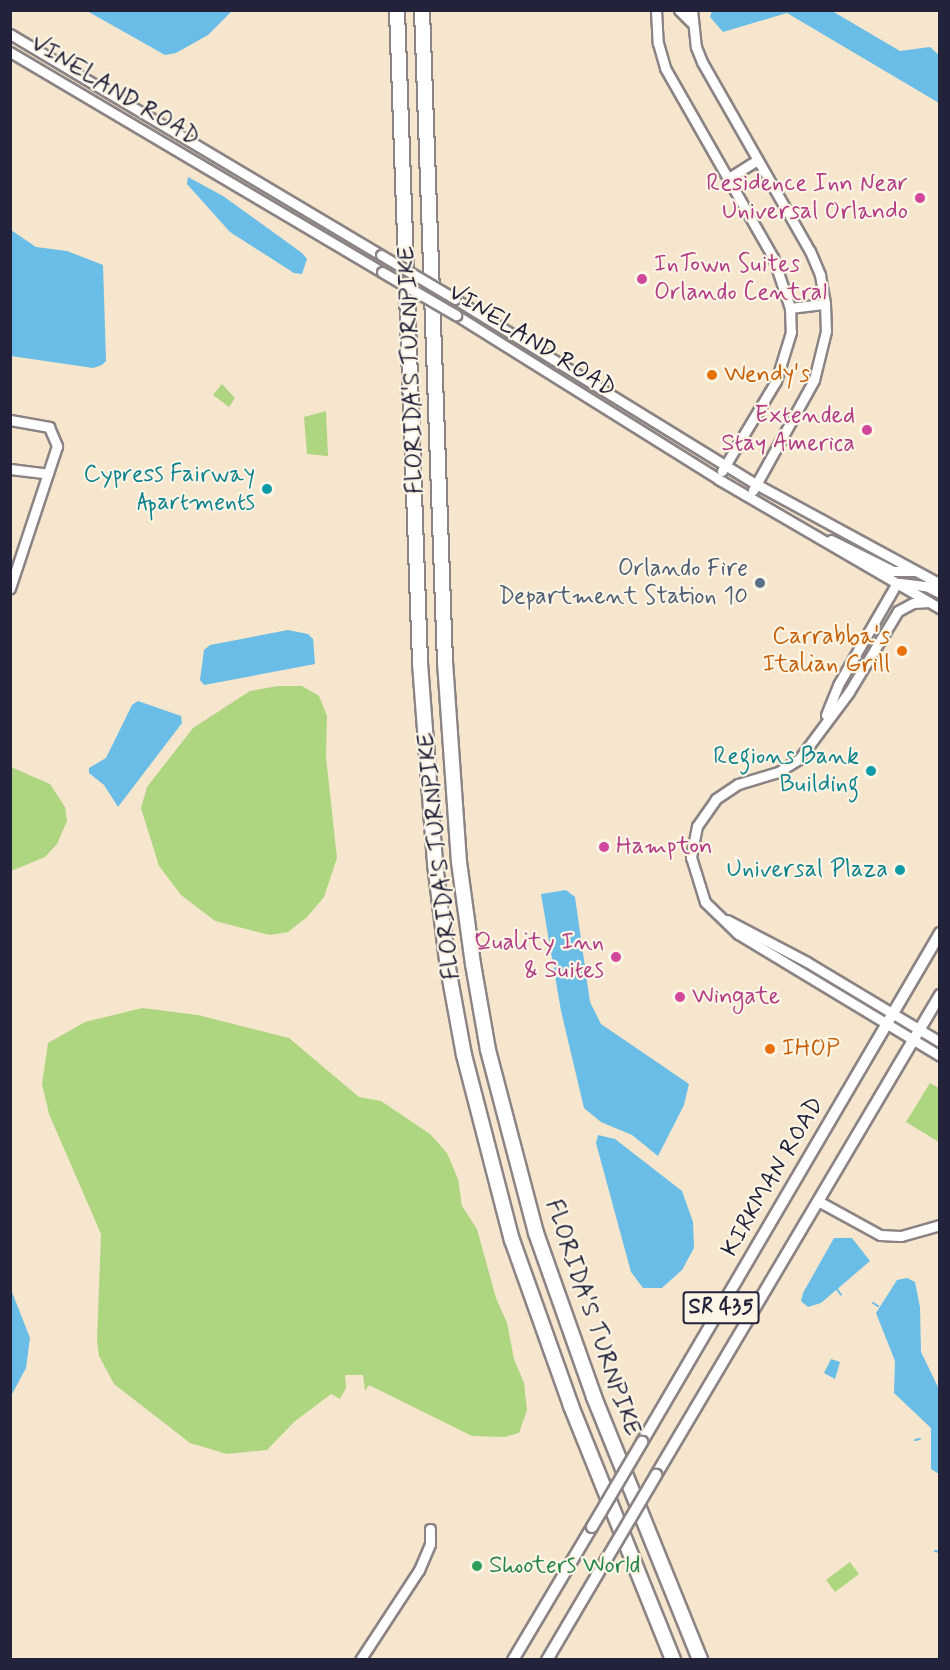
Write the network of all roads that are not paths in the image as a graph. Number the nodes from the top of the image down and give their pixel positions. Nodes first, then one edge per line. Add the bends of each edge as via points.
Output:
1 (397, 10) edge
2 (422, 10) edge
3 (656, 10) edge
4 (679, 10) edge
5 (693, 10) edge
6 (692, 22) junction
7 (10, 34) edge
8 (10, 52) edge
9 (95, 84) junction
10 (87, 97) junction
11 (146, 115) junction
12 (139, 127) junction
13 (758, 160) junction
14 (727, 179) junction
15 (825, 304) junction
16 (790, 308) junction
17 (10, 420) edge
18 (726, 466) junction
19 (10, 469) edge
20 (48, 474) junction
21 (718, 479) junction
22 (756, 484) junction
23 (749, 497) junction
24 (807, 531) junction
25 (917, 572) junction
26 (12, 582) edge
27 (897, 583) junction
28 (939, 585) edge
29 (939, 593) edge
30 (929, 602) junction
31 (939, 608) edge
32 (838, 685) junction
33 (849, 692) junction
34 (823, 722) junction
35 (717, 915) junction
36 (939, 933) edge
37 (791, 954) junction
38 (784, 964) junction
39 (939, 995) edge
40 (892, 1012) junction
41 (885, 1025) junction
42 (919, 1030) junction
43 (913, 1041) junction
44 (939, 1042) edge
45 (939, 1056) edge
46 (818, 1200) junction
47 (939, 1225) edge
48 (430, 1529) dead end
49 (360, 1659) edge
50 (513, 1659) edge
51 (547, 1659) edge
52 (673, 1659) edge
53 (700, 1659) edge

1 - 52 highway, FLORIDA'S TURNPIKE via 420,663 434,853 448,968 464,1055 512,1240 567,1396
2 - 53 highway, FLORIDA'S TURNPIKE via 445,662 458,850 472,964 488,1050 536,1233 594,1397
3 - 14 street via 658,43 665,68
4 - 6 street
5 - 6 street
6 - 13 street via 703,63
7 - 9 street, VINELAND ROAD
8 - 10 street, VINELAND ROAD
9 - 10 street
9 - 11 street, VINELAND ROAD
10 - 12 street, VINELAND ROAD
11 - 12 street
11 - 18 street, VINELAND ROAD, bridge
12 - 21 street, VINELAND ROAD, bridge via 456,315
13 - 14 street
13 - 15 street via 810,251 820,275
14 - 16 street via 773,257
15 - 16 street
15 - 22 street via 826,331 814,380
16 - 18 street via 791,332 776,381
17 - 20 street via 43,424 54,432 57,446
18 - 21 street
18 - 22 street, VINELAND ROAD
19 - 20 street
20 - 26 street
21 - 23 street, VINELAND ROAD
22 - 23 street
22 - 25 street, VINELAND ROAD
23 - 24 street, VINELAND ROAD
24 - 25 street via 851,547 893,571
24 - 27 street, VINELAND ROAD
25 - 28 street, VINELAND ROAD
27 - 29 street via 926,586
27 - 30 street, VINELAND ROAD
27 - 32 street
30 - 31 street, VINELAND ROAD
30 - 33 street via 913,603 898,611
32 - 33 street
32 - 34 street
33 - 34 street
34 - 35 street via 796,762 730,788 700,819 692,842 692,870 701,895
35 - 37 street
35 - 38 street
36 - 40 main road, KIRKMAN ROAD / SR 435
37 - 38 street
37 - 40 street
38 - 41 street
39 - 42 main road, KIRKMAN ROAD / SR 435
40 - 41 main road, KIRKMAN ROAD / SR 435
40 - 42 street
41 - 43 street
41 - 50 main road, KIRKMAN ROAD / SR 435, bridge
42 - 43 main road, KIRKMAN ROAD / SR 435
42 - 44 street
43 - 45 street
43 - 46 main road, KIRKMAN ROAD / SR 435
46 - 47 street via 880,1235 901,1236
46 - 51 main road, KIRKMAN ROAD / SR 435, bridge
48 - 49 street via 430,1544 419,1570

